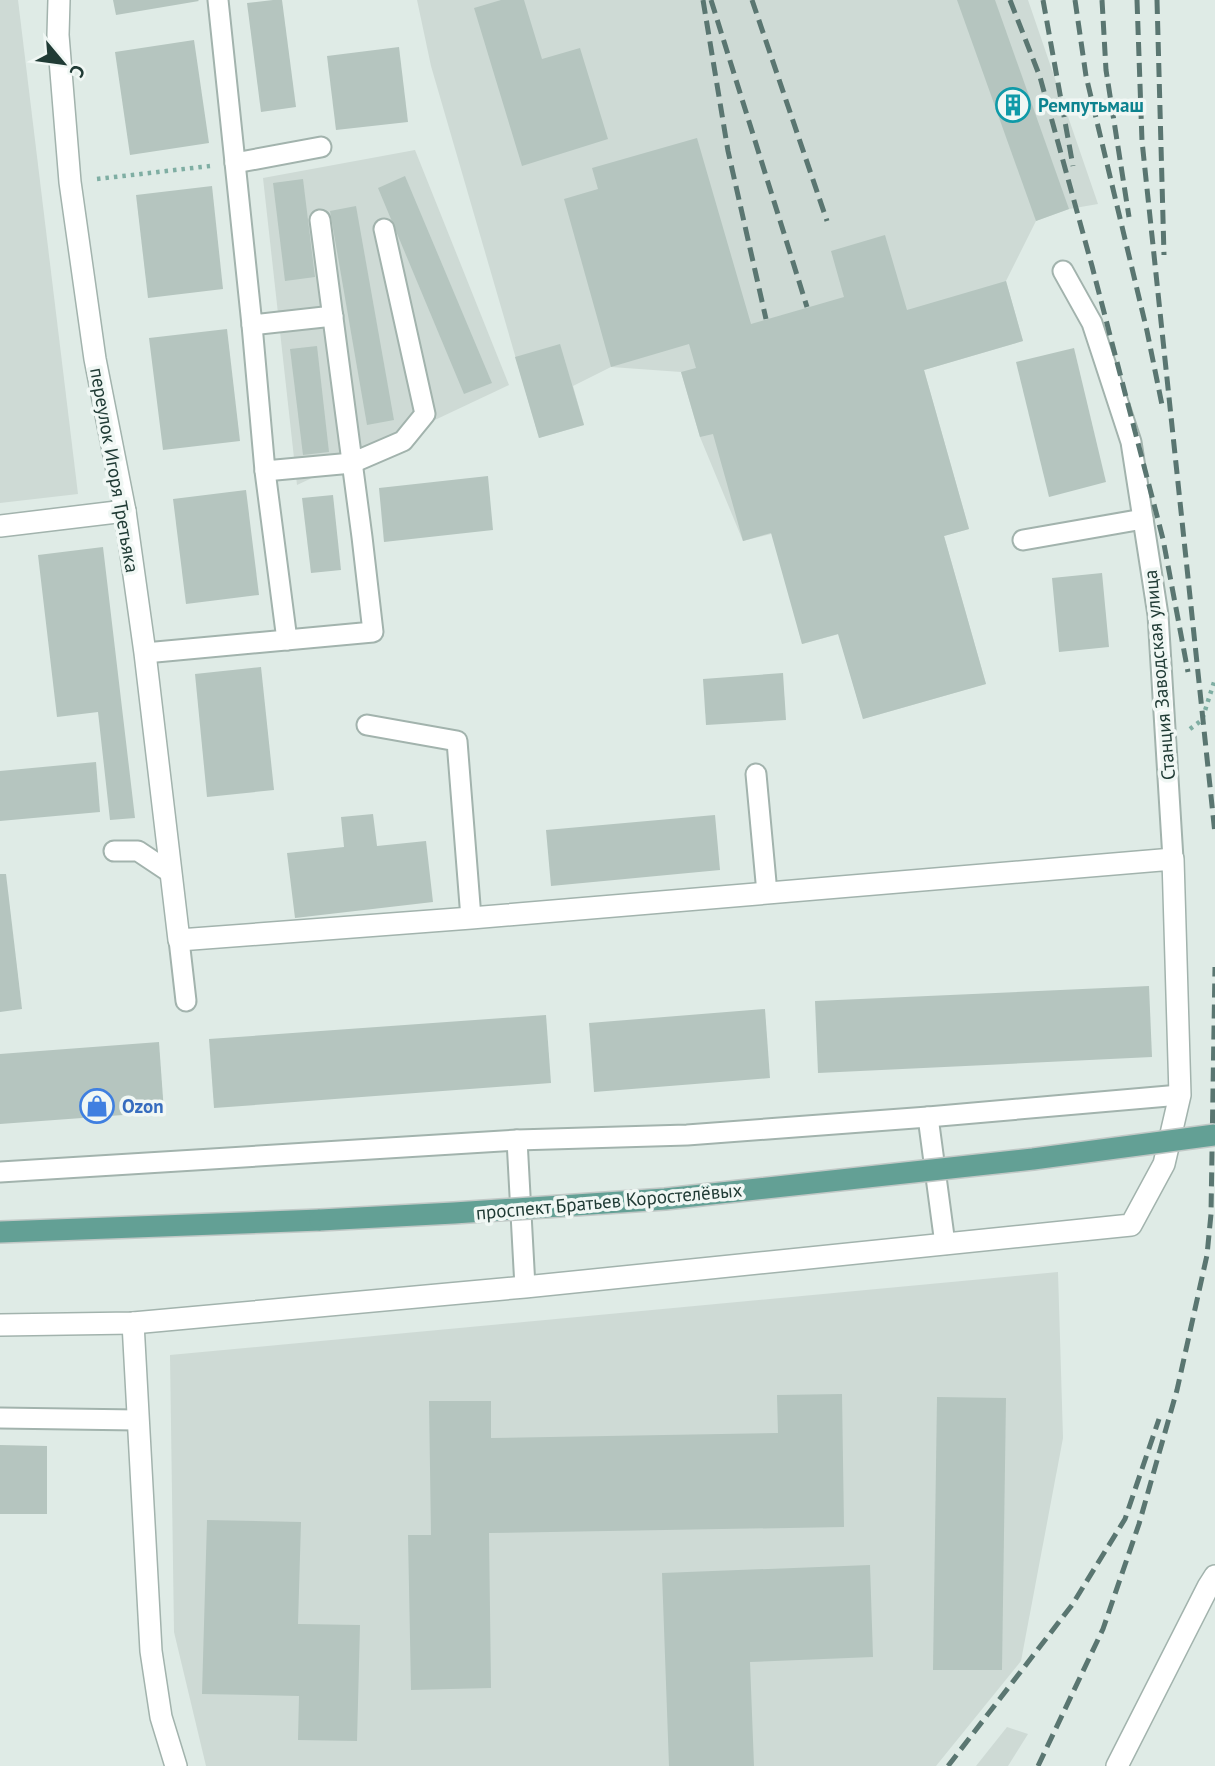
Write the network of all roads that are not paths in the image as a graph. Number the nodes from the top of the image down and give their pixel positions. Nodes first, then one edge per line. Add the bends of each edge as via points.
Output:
1 (59, 0) edge
2 (218, 0) edge
3 (321, 147) dead end
4 (235, 163) junction
5 (320, 220) dead end
6 (384, 229) dead end
7 (1063, 271) dead end
8 (332, 316) junction
9 (252, 325) junction
10 (352, 463) junction
11 (265, 471) junction
12 (125, 511) junction
13 (1143, 519) junction
14 (0, 526) edge
15 (1023, 540) dead end
16 (287, 640) junction
17 (145, 653) junction
18 (367, 725) dead end
19 (756, 774) dead end
20 (114, 850) dead end
21 (1173, 859) junction
22 (172, 873) junction
23 (767, 893) junction
24 (471, 918) junction
25 (179, 940) junction
26 (186, 1001) dead end
27 (1180, 1095) junction
28 (928, 1117) junction
29 (1215, 1135) edge
30 (517, 1140) junction
31 (0, 1172) edge
32 (0, 1232) edge
33 (945, 1244) junction
34 (525, 1287) junction
35 (133, 1322) junction
36 (0, 1325) edge
37 (0, 1418) edge
38 (137, 1420) junction
39 (1215, 1576) edge
40 (1122, 1764) edge
41 (176, 1766) edge

1 - 12 street, переулок Игоря Третьяка via 70,182 95,359
2 - 4 lane
3 - 4 lane
4 - 9 lane
5 - 8 lane
6 - 10 lane via 425,414 403,441
7 - 13 lane, Станция Заводская улица via 1092,323 1131,442
8 - 9 lane
8 - 10 lane
9 - 11 lane
10 - 11 lane
10 - 16 lane via 373,632
11 - 16 lane
12 - 14 street
12 - 17 street, переулок Игоря Третьяка
13 - 15 lane
13 - 21 lane, Станция Заводская улица via 1158,615
16 - 17 lane
17 - 22 street, переулок Игоря Третьяка
18 - 24 lane via 457,741
19 - 23 lane
20 - 22 lane via 138,851
21 - 23 street
21 - 27 street, Станция Заводская улица
22 - 25 street, переулок Игоря Третьяка
23 - 24 street
24 - 25 street
25 - 26 lane
27 - 28 lane
27 - 33 street, Станция Заводская улица via 1164,1164 1131,1226
28 - 30 lane via 687,1135
28 - 33 lane
29 - 32 main road, проспект Братьев Коростелёвых, bridge via 665,1199 320,1220
30 - 31 lane
30 - 34 lane
33 - 34 street
34 - 35 street
35 - 36 street
35 - 38 street
37 - 38 lane
38 - 41 street via 151,1651
39 - 40 street

